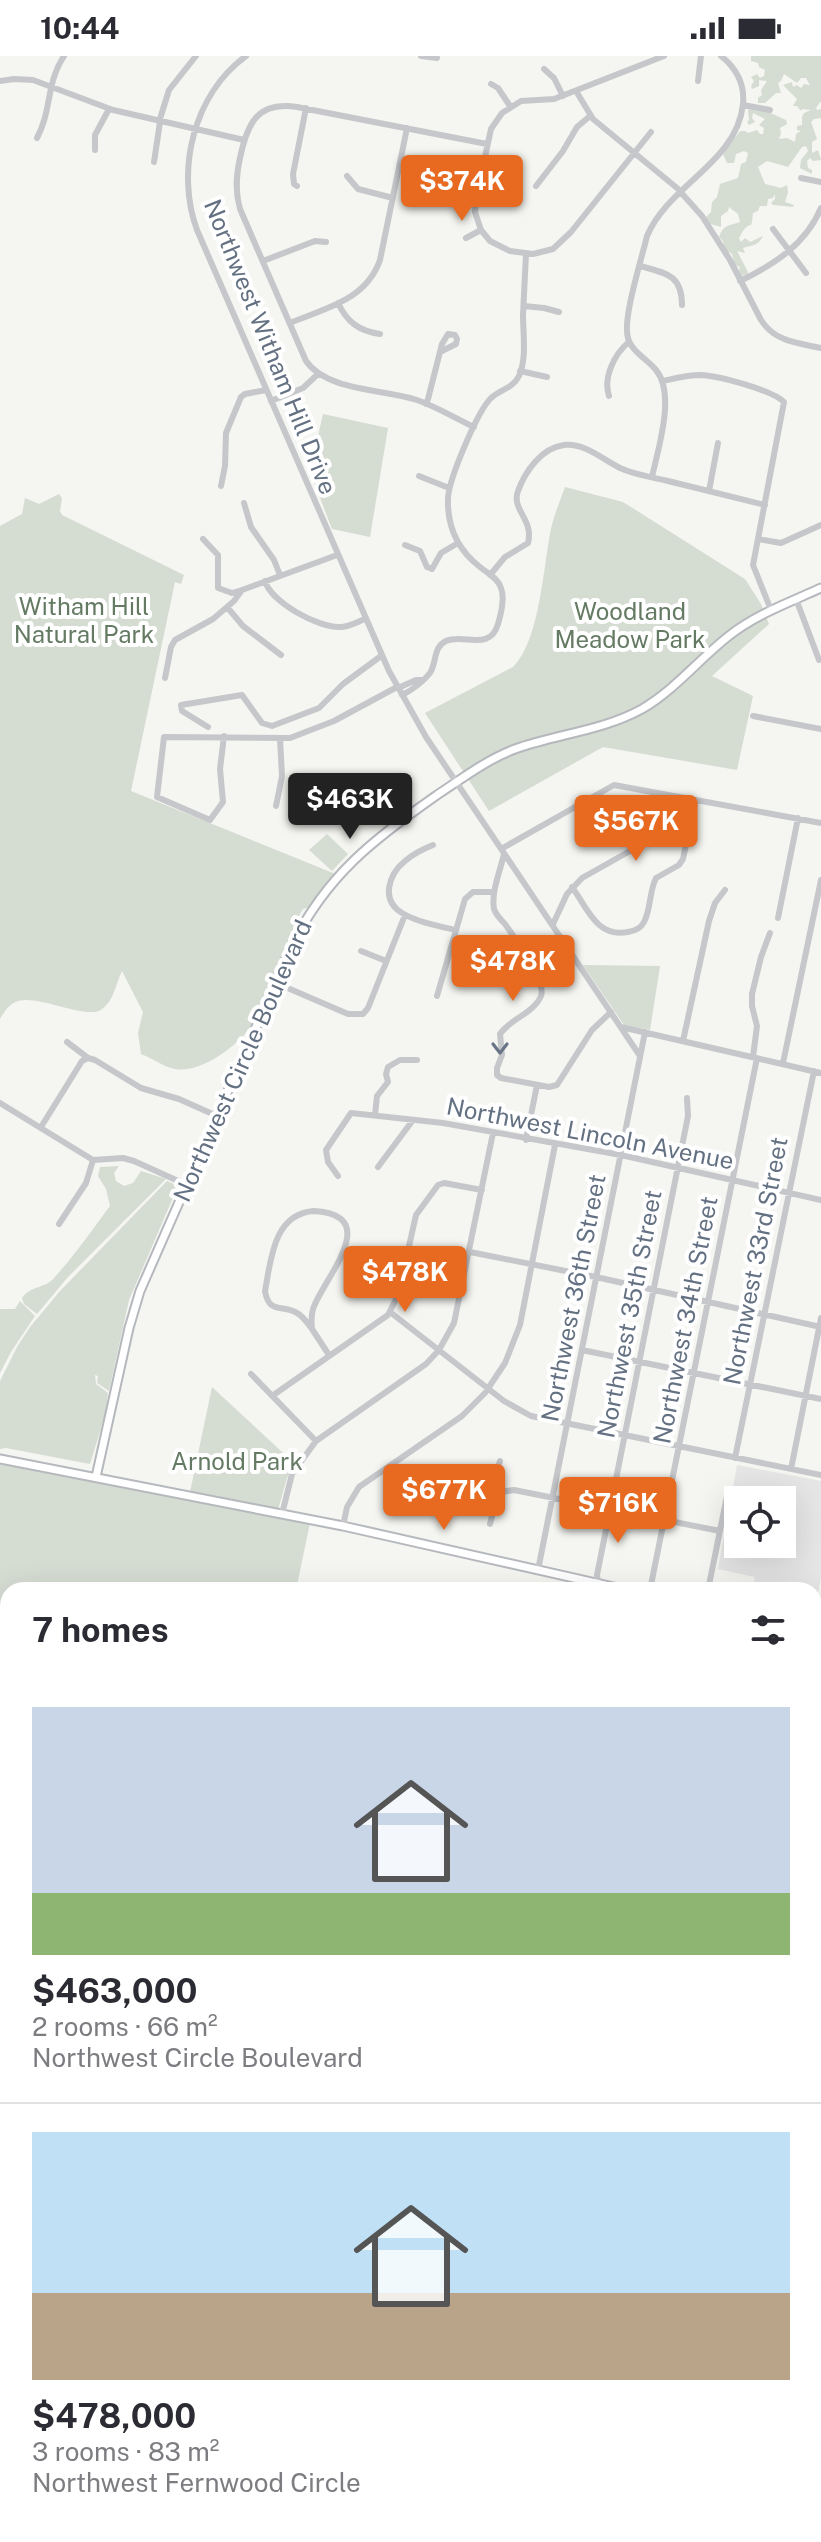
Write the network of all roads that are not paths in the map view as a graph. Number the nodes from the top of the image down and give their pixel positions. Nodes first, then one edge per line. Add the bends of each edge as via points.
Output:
1 (64, 56) edge
2 (196, 56) edge
3 (246, 56) edge
4 (421, 56) edge
5 (664, 56) edge
6 (701, 56) edge
7 (721, 56) edge
8 (437, 58) dead end
9 (544, 69) dead end
10 (0, 81) edge
11 (698, 81) dead end
12 (491, 84) dead end
13 (50, 86) junction
14 (576, 91) junction
15 (563, 96) junction
16 (743, 105) junction
17 (510, 106) junction
18 (306, 108) junction
19 (109, 109) junction
20 (770, 110) dead end
21 (590, 116) junction
22 (160, 122) junction
23 (407, 128) junction
24 (196, 130) junction
25 (651, 132) dead end
26 (37, 138) dead end
27 (244, 140) junction
28 (487, 144) junction
29 (95, 150) dead end
30 (633, 153) junction
31 (154, 162) dead end
32 (347, 176) dead end
33 (801, 178) dead end
34 (821, 182) edge
35 (297, 186) dead end
36 (536, 186) dead end
37 (681, 192) junction
38 (393, 198) junction
39 (821, 208) edge
40 (773, 229) dead end
41 (481, 230) junction
42 (466, 238) dead end
43 (326, 242) dead end
44 (790, 252) junction
45 (526, 254) junction
46 (263, 261) junction
47 (640, 266) junction
48 (806, 273) dead end
49 (740, 281) junction
50 (338, 303) junction
51 (682, 305) dead end
52 (524, 306) junction
53 (559, 312) dead end
54 (290, 323) junction
55 (380, 334) dead end
56 (629, 342) junction
57 (821, 348) edge
58 (440, 352) dead end
59 (520, 371) junction
60 (318, 374) junction
61 (547, 377) dead end
62 (663, 381) junction
63 (266, 390) junction
64 (609, 396) dead end
65 (271, 401) junction
66 (426, 404) junction
67 (474, 427) junction
68 (718, 443) dead end
69 (419, 476) dead end
70 (652, 477) junction
71 (221, 486) dead end
72 (449, 488) junction
73 (709, 491) junction
74 (244, 503) dead end
75 (765, 505) junction
76 (821, 525) edge
77 (203, 539) dead end
78 (758, 539) junction
79 (458, 543) junction
80 (405, 545) dead end
81 (420, 551) junction
82 (441, 553) junction
83 (337, 555) junction
84 (280, 575) junction
85 (490, 575) junction
86 (265, 581) junction
87 (821, 588) edge
88 (242, 590) junction
89 (796, 599) junction
90 (227, 607) junction
91 (771, 610) junction
92 (365, 619) junction
93 (281, 655) dead end
94 (381, 656) junction
95 (819, 660) dead end
96 (165, 678) dead end
97 (423, 680) junction
98 (398, 687) junction
99 (402, 695) junction
100 (753, 716) dead end
101 (208, 727) dead end
102 (821, 729) edge
103 (224, 736) junction
104 (280, 739) junction
105 (456, 782) junction
106 (696, 800) junction
107 (276, 806) dead end
108 (692, 816) junction
109 (798, 818) junction
110 (821, 823) edge
111 (433, 845) dead end
112 (503, 851) junction
113 (821, 880) edge
114 (572, 887) junction
115 (725, 890) dead end
116 (493, 892) junction
117 (405, 915) junction
118 (778, 918) dead end
119 (553, 924) junction
120 (456, 930) junction
121 (770, 933) dead end
122 (361, 951) dead end
123 (386, 961) junction
124 (276, 983) junction
125 (437, 996) dead end
126 (611, 1012) junction
127 (621, 1027) junction
128 (645, 1032) junction
129 (683, 1041) junction
130 (67, 1042) dead end
131 (640, 1056) junction
132 (88, 1058) junction
133 (755, 1058) junction
134 (417, 1060) dead end
135 (783, 1063) junction
136 (817, 1072) edge
137 (537, 1085) junction
138 (687, 1098) dead end
139 (0, 1103) edge
140 (375, 1115) junction
141 (217, 1116) junction
142 (413, 1120) junction
143 (41, 1127) junction
144 (493, 1133) junction
145 (526, 1140) junction
146 (555, 1145) junction
147 (621, 1155) junction
148 (93, 1160) junction
149 (378, 1167) dead end
150 (677, 1168) junction
151 (338, 1176) dead end
152 (732, 1180) junction
153 (187, 1185) junction
154 (482, 1190) junction
155 (788, 1193) junction
156 (821, 1200) edge
157 (59, 1224) dead end
158 (470, 1252) junction
159 (531, 1265) junction
160 (596, 1277) junction
161 (653, 1290) junction
162 (708, 1302) junction
163 (313, 1308) junction
164 (390, 1312) junction
165 (298, 1314) junction
166 (763, 1315) junction
167 (821, 1318) edge
168 (820, 1327) edge
169 (312, 1329) junction
170 (439, 1350) junction
171 (582, 1350) junction
172 (329, 1355) junction
173 (639, 1361) junction
174 (694, 1373) junction
175 (251, 1374) dead end
176 (749, 1385) junction
177 (488, 1389) junction
178 (272, 1396) junction
179 (805, 1396) junction
180 (821, 1399) edge
181 (567, 1424) junction
182 (624, 1436) junction
183 (316, 1441) junction
184 (679, 1446) junction
185 (735, 1458) junction
186 (0, 1459) edge
187 (500, 1461) dead end
188 (791, 1469) junction
189 (821, 1475) edge
190 (96, 1477) junction
191 (494, 1493) junction
192 (553, 1497) junction
193 (610, 1509) junction
194 (424, 1510) dead end
195 (724, 1511) edge
196 (282, 1514) junction
197 (664, 1520) junction
198 (490, 1524) dead end
199 (343, 1526) junction
200 (720, 1531) junction
201 (538, 1570) junction
202 (592, 1582) edge
203 (597, 1582) edge
204 (652, 1582) edge
205 (710, 1582) edge

1 - 13 street
2 - 22 street via 169,90
3 - 24 street, Northwest Witham Hill Drive via 214,88
4 - 8 street
5 - 14 street
6 - 11 street
7 - 16 street via 739,77
9 - 15 street
10 - 13 street via 23,79
12 - 17 street
13 - 19 street
13 - 26 street via 47,116
14 - 15 street
14 - 21 street
15 - 17 street
16 - 20 street
16 - 37 street via 728,144
17 - 28 street via 493,124
18 - 23 street
18 - 27 street via 269,108 254,119
18 - 35 street via 293,174
19 - 22 street
19 - 29 street via 95,135
21 - 30 street
21 - 36 street
22 - 24 street
22 - 31 street
23 - 28 street
23 - 38 street
24 - 27 street
24 - 63 street, Northwest Witham Hill Drive via 188,172 193,220
25 - 30 street
27 - 46 street via 236,192
28 - 41 street via 475,204
30 - 37 street
30 - 45 street via 566,238 545,252
32 - 38 street via 358,189
33 - 34 street
37 - 47 street via 653,224
37 - 49 street via 710,226
38 - 50 street via 373,277
39 - 44 street
40 - 44 street
41 - 42 street
41 - 45 street via 500,248
43 - 46 street via 315,241
44 - 48 street
44 - 49 street
45 - 52 street
46 - 54 street
47 - 51 street via 672,276
47 - 56 street via 627,323
49 - 57 street via 769,331
50 - 54 street
50 - 55 street via 353,324
52 - 53 street
52 - 59 street
54 - 60 street via 306,361
56 - 62 street
56 - 64 street via 611,368
58 - 66 street
59 - 61 street
59 - 67 street via 514,384 485,405
60 - 65 street via 303,388
60 - 66 street
62 - 70 street via 665,416
62 - 75 street via 711,376 782,399 785,407
63 - 65 street, Northwest Witham Hill Drive
63 - 71 street via 241,397 226,433
65 - 83 street, Northwest Witham Hill Drive
66 - 67 street
67 - 72 street
68 - 73 street
69 - 72 street
70 - 73 street
70 - 85 street via 575,445 546,451 517,494 528,543 505,557
72 - 79 street via 449,519
73 - 75 street
74 - 84 street via 251,527
75 - 78 street
76 - 78 street via 781,543
77 - 88 street via 218,555 218,588 228,593
78 - 91 street via 754,568
79 - 82 street
79 - 85 street
80 - 81 street
81 - 82 street
81 - 82 street via 429,569
83 - 84 street
83 - 92 street, Northwest Witham Hill Drive
84 - 86 street
85 - 97 street via 503,594 496,630 480,641 442,643
86 - 88 street
86 - 92 street via 291,610 309,618 338,628
87 - 89 main road, Northwest Circle Boulevard
88 - 90 street
89 - 91 main road, Northwest Circle Boulevard
89 - 95 street
90 - 93 street
90 - 96 street via 175,640
91 - 105 main road, Northwest Circle Boulevard via 732,633 672,688 636,712 504,753
92 - 94 street, Northwest Witham Hill Drive
94 - 98 street, Northwest Witham Hill Drive
94 - 101 street via 319,708 272,726 262,723 242,695 181,705 182,711
97 - 98 street
97 - 99 street
98 - 99 street, Northwest Witham Hill Drive
98 - 104 street via 334,721
99 - 105 street, Northwest Witham Hill Drive
100 - 102 street
103 - 103 street via 224,798 212,818 157,797 164,737
103 - 104 street
104 - 107 street via 282,776
105 - 112 street, Northwest Witham Hill Drive
105 - 124 main road, Northwest Circle Boulevard via 387,830 344,869 305,920
106 - 108 street
106 - 109 street
106 - 112 street via 614,785
108 - 114 street
108 - 114 street via 683,859 654,881 639,927 619,932 600,926
109 - 110 street
109 - 118 street
111 - 117 street via 407,859 391,881 391,902
112 - 116 street
112 - 119 street, Northwest Witham Hill Drive
113 - 135 street
114 - 119 street
115 - 129 street via 709,921
116 - 120 street via 469,894
116 -> 137 street via 496,912 542,985 541,997 500,1034 502,1055 496,1073
117 - 120 street
117 - 123 street
119 - 126 street, Northwest Witham Hill Drive
120 - 125 street
121 - 133 street, Northwest 34th Street via 752,994
122 - 123 street
123 - 124 street via 368,1008 360,1015
124 - 141 main road, Northwest Circle Boulevard
126 - 127 street, Northwest Witham Hill Drive
126 - 137 street via 592,1030 559,1084
127 - 128 street
127 - 131 street, Northwest Witham Hill Drive
128 - 129 street
128 - 131 street, Northwest 36th Street
129 - 133 street
130 - 132 street
131 - 147 street, Northwest 36th Street
132 - 141 street via 141,1088
132 - 143 street
133 - 135 street
133 - 152 street, Northwest 34th Street
134 - 140 street via 388,1067
135 - 136 street
136 - 155 street, Northwest 33rd Street
137 - 145 street
138 - 150 street, Northwest 35th Street
139 - 143 street
140 - 142 street, Northwest Lincoln Avenue
140 - 151 street, Northwest Lincoln Avenue via 350,1113 326,1150
141 - 153 main road, Northwest Circle Boulevard
142 - 144 street, Northwest Lincoln Avenue
142 - 149 street
143 - 148 street
144 - 145 street, Northwest Lincoln Avenue
144 - 154 street
145 - 146 street, Northwest Lincoln Avenue
146 - 147 street, Northwest Lincoln Avenue
146 - 159 street
147 - 150 street, Northwest Lincoln Avenue
147 - 160 street, Northwest 36th Street
148 - 153 street via 123,1158
148 - 157 street via 86,1183
150 - 152 street, Northwest Lincoln Avenue
150 - 161 street, Northwest 35th Street
152 - 155 street, Northwest Lincoln Avenue
152 - 162 street, Northwest 34th Street
153 - 190 main road, Northwest Circle Boulevard via 136,1303
154 - 158 street
154 - 164 street via 438,1185 416,1215
155 - 156 street, Northwest Lincoln Avenue
155 - 166 street, Northwest 33rd Street
158 - 159 street
158 - 170 street via 454,1323
159 - 160 street
159 - 177 street via 518,1333
160 - 161 street
160 - 171 street, Northwest 36th Street
161 - 162 street
161 - 173 street, Northwest 35th Street
162 - 166 street
162 - 174 street, Northwest 34th Street
163 - 165 street
163 - 165 street via 341,1260 347,1231 339,1216 313,1211 283,1226 266,1287 269,1304
163 - 169 street
164 - 170 street
164 - 172 street
165 - 169 street
166 - 168 street
166 - 176 street, Northwest 33rd Street
167 - 168 street
168 - 179 street
169 - 172 street
170 - 177 street
170 - 183 street
171 - 173 street
171 - 181 street, Northwest 36th Street
172 - 178 street
173 - 174 street
173 - 182 street, Northwest 35th Street
174 - 176 street
174 - 184 street, Northwest 34th Street
175 - 178 street
176 - 179 street
176 - 185 street, Northwest 33rd Street
177 - 181 street via 523,1412
177 - 199 street via 462,1416 359,1487
178 - 183 street
179 - 180 street
179 - 188 street
181 - 182 street
181 - 192 street, Northwest 36th Street
182 - 184 street
182 - 193 street, Northwest 35th Street
183 - 196 street via 292,1474
184 - 185 street
184 - 197 street, Northwest 34th Street
185 - 188 street
186 - 190 main road
187 - 191 street
188 - 189 street
190 - 196 main road
191 - 192 street via 514,1490
191 - 194 street via 453,1488
191 - 198 street
192 - 193 street
192 - 201 street, Northwest 36th Street
193 - 197 street
193 - 203 street, Northwest 35th Street
195 - 200 street
196 - 199 main road
197 - 200 street
197 - 204 street, Northwest 34th Street
199 - 201 main road
200 - 205 street
201 - 202 main road

